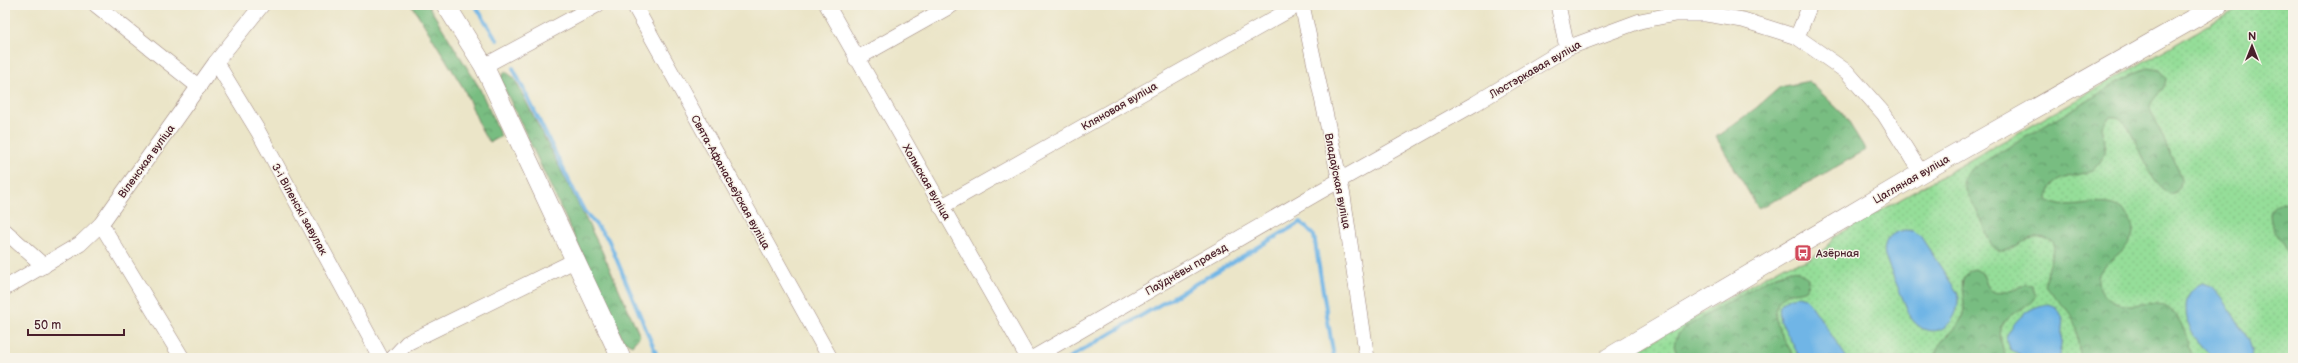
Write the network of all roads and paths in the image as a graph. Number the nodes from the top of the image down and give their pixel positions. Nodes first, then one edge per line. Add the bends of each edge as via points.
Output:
1 (96, 5) edge
2 (262, 5) edge
3 (446, 5) edge
4 (597, 5) edge
5 (634, 5) edge
6 (827, 5) edge
7 (952, 5) edge
8 (1298, 5) edge
9 (1302, 5) edge
10 (1558, 5) edge
11 (1810, 5) edge
12 (2218, 5) edge
13 (1798, 37) junction
14 (1567, 48) junction
15 (856, 59) junction
16 (216, 62) junction
17 (484, 66) junction
18 (199, 87) junction
19 (1921, 173) junction
20 (1340, 180) junction
21 (941, 208) junction
22 (101, 224) junction
23 (5, 231) edge
24 (576, 260) junction
25 (44, 266) junction
26 (5, 288) edge
27 (182, 358) edge
28 (381, 358) edge
29 (393, 358) edge
30 (621, 358) edge
31 (830, 358) edge
32 (1028, 358) edge
33 (1033, 358) edge
34 (1367, 358) edge
35 (1608, 358) edge

1 - 18 street
2 - 16 street, Віленская вуліца
3 - 17 street
4 - 17 street
5 - 31 street, Свята-Афанасьеўская вуліца
6 - 15 street, Холмская вуліца
7 - 15 street
8 - 21 street, Кляновая вуліца
9 - 20 street, Владаўская вуліца
10 - 14 street
11 - 13 street
12 - 19 street, Цагляная вуліца
13 - 14 street, Люстэркавая вуліца via 1743,20 1706,14 1675,14 1640,21
13 - 19 street, Люстэркавая вуліца via 1847,72 1884,114
14 - 20 street, Люстэркавая вуліца
15 - 21 street, Холмская вуліца
16 - 18 street, Віленская вуліца
16 - 28 street, 3-і Віленскі завулак via 258,131
17 - 24 street
18 - 22 street, Віленская вуліца
19 - 35 street, Цагляная вуліца
20 - 33 street, Паўднёвы праезд
20 - 34 street, Владаўская вуліца
21 - 32 street, Холмская вуліца
22 - 25 street, Віленская вуліца via 80,244
22 - 27 street
23 - 25 street
24 - 29 street via 407,343
24 - 30 street
25 - 26 street, Віленская вуліца

